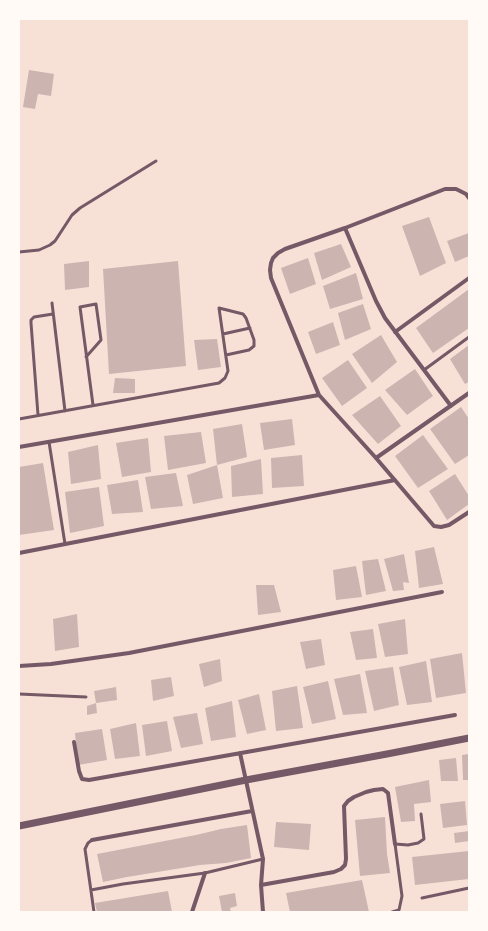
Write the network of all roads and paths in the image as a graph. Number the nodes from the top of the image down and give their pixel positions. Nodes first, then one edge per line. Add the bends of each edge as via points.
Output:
1 (156, 161) dead end
2 (469, 198) edge
3 (344, 228) junction
4 (19, 252) edge
5 (469, 278) edge
6 (52, 303) dead end
7 (53, 314) junction
8 (250, 328) junction
9 (395, 332) junction
10 (223, 334) junction
11 (469, 337) edge
12 (226, 355) junction
13 (86, 357) junction
14 (424, 370) junction
15 (469, 393) edge
16 (319, 395) junction
17 (93, 406) junction
18 (452, 406) junction
19 (65, 411) junction
20 (38, 416) junction
21 (19, 419) edge
22 (49, 442) junction
23 (19, 447) edge
24 (376, 458) junction
25 (395, 480) junction
26 (469, 512) edge
27 (65, 544) junction
28 (19, 553) edge
29 (442, 592) dead end
30 (19, 666) edge
31 (19, 694) edge
32 (86, 697) dead end
33 (455, 715) dead end
34 (469, 738) edge
35 (74, 742) dead end
36 (240, 753) junction
37 (246, 780) junction
38 (252, 810) junction
39 (421, 814) dead end
40 (19, 826) edge
41 (92, 840) joint
42 (395, 844) junction
43 (263, 859) junction
44 (205, 872) junction
45 (262, 885) junction
46 (469, 888) edge
47 (91, 890) junction
48 (422, 898) dead end
49 (94, 912) edge
50 (192, 912) edge
51 (263, 912) edge
52 (392, 912) edge

1 - 4 lane via 80,208 50,245 40,250
2 - 3 street via 456,189 445,189
3 - 9 street via 384,318
3 - 16 street via 285,249 273,258 271,263 271,278
5 - 9 street
6 - 7 lane
7 - 19 lane
7 - 20 lane via 34,317 31,320
8 - 10 lane
8 - 10 lane via 242,314 219,308
8 - 12 lane via 254,346 249,350
9 - 14 street
10 - 12 lane
11 - 14 lane
12 - 17 lane via 228,371 219,383
13 - 13 lane via 80,307 96,304 101,340
13 - 17 lane
14 - 18 street
15 - 18 street
16 - 22 street
16 - 24 street
17 - 19 lane
18 - 24 street
19 - 20 lane
20 - 21 lane
22 - 23 street
22 - 27 lane
24 - 25 street
25 - 26 street via 434,526 449,525
25 - 27 street
27 - 28 street
29 - 30 street via 128,653
31 - 32 lane
33 - 36 street
34 - 37 street
35 - 36 street via 80,775 82,779 89,780
36 - 37 street
37 - 38 street
37 - 40 street
38 - 41 street
38 - 43 street
39 - 42 lane via 424,839 418,843
41 - 47 lane via 85,849
42 - 45 street via 388,793 383,790 366,792 354,797 344,806 346,859 341,869
42 - 52 lane via 402,896 399,910
43 - 44 lane
43 - 45 street
44 - 47 lane
44 - 50 street
45 - 51 street
46 - 48 lane
47 - 49 lane

